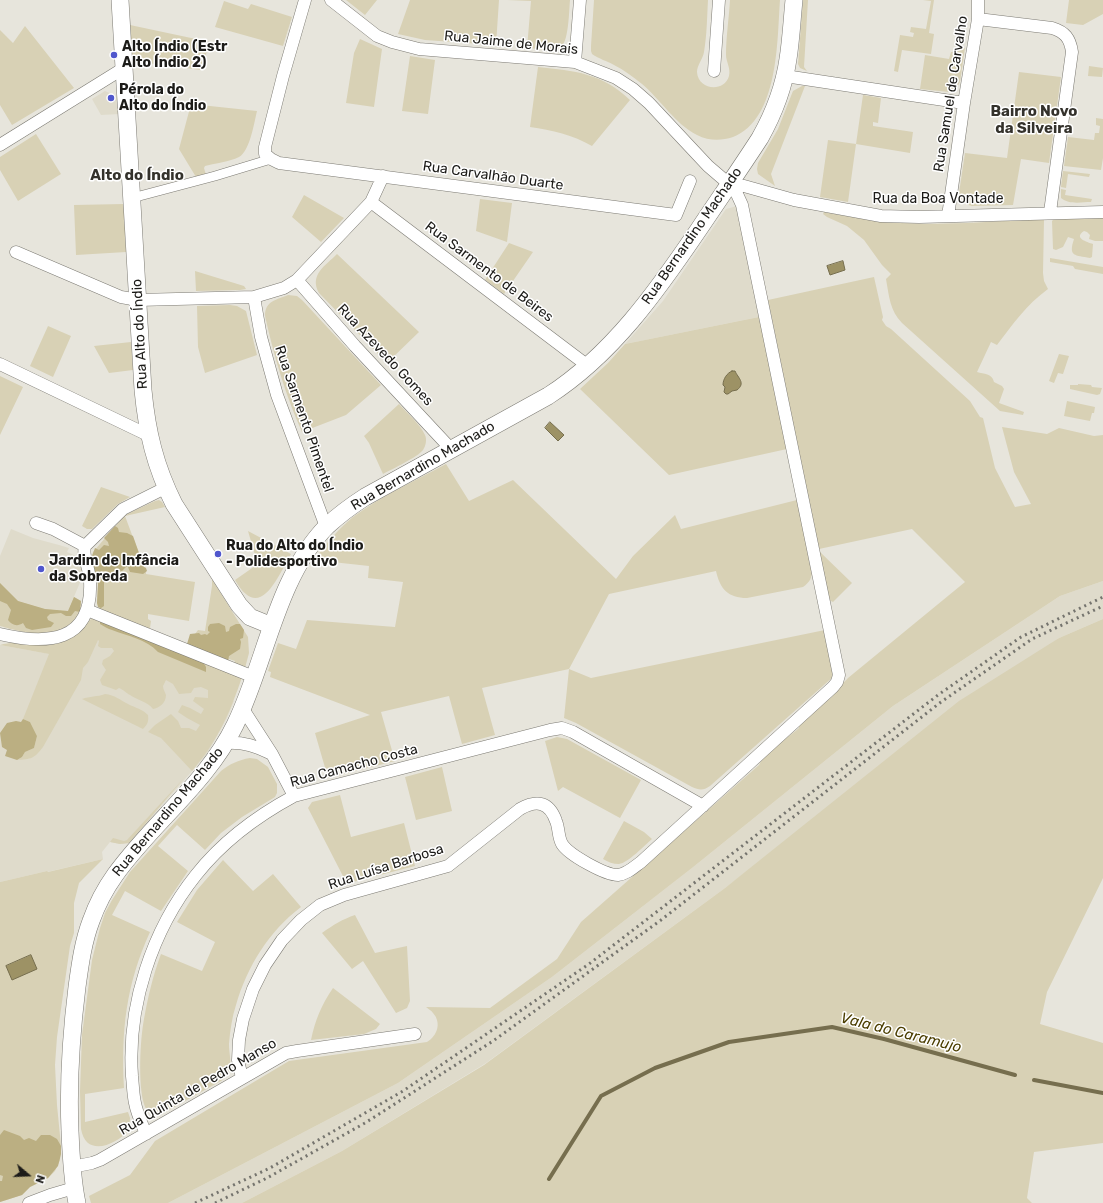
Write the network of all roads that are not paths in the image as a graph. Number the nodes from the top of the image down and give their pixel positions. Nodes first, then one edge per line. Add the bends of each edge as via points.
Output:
1 (120, 0) edge
2 (306, 0) edge
3 (331, 0) edge
4 (580, 0) edge
5 (719, 0) edge
6 (794, 0) edge
7 (978, 0) edge
8 (978, 19) junction
9 (575, 62) junction
10 (124, 68) junction
11 (714, 72) dead end
12 (785, 76) junction
13 (964, 103) junction
14 (0, 145) edge
15 (271, 159) junction
16 (383, 176) junction
17 (690, 181) dead end
18 (730, 184) junction
19 (132, 198) junction
20 (371, 202) junction
21 (1050, 212) junction
22 (1103, 212) edge
23 (948, 216) junction
24 (16, 252) dead end
25 (297, 280) junction
26 (254, 297) junction
27 (138, 300) junction
28 (0, 364) edge
29 (588, 366) junction
30 (148, 435) junction
31 (451, 449) junction
32 (165, 488) junction
33 (36, 523) dead end
34 (326, 527) junction
35 (85, 546) junction
36 (87, 610) junction
37 (272, 626) junction
38 (0, 634) edge
39 (254, 677) junction
40 (243, 709) junction
41 (225, 743) junction
42 (272, 754) junction
43 (294, 796) junction
44 (703, 806) junction
45 (415, 1034) dead end
46 (242, 1078) junction
47 (146, 1134) junction
48 (72, 1167) junction
49 (76, 1195) edge
50 (29, 1203) edge

1 - 10 main road, Rua Alto do Índio
2 - 15 street via 265,147 266,154
3 - 9 street, Rua Jaime de Morais via 377,36 405,46
4 - 9 street
5 - 11 street
6 - 12 main road, Rua Bernardino Machado
7 - 8 street, Rua Samuel de Carvalho
8 - 13 street, Rua Samuel de Carvalho
8 - 21 street via 1060,31 1071,43 1072,52
9 - 18 street, Rua Jaime de Morais via 616,78 633,89 708,166
10 - 14 street
10 - 19 main road, Rua Alto do Índio
12 - 13 street
12 - 18 main road, Rua Bernardino Machado via 772,117
13 - 23 street, Rua Samuel de Carvalho
15 - 16 street, Rua Carvalhão Duarte via 279,163
15 - 19 street
16 - 17 street, Rua Carvalhão Duarte via 676,215
16 - 20 street
18 - 23 street, Rua da Boa Vontade via 868,215
18 - 29 main road, Rua Bernardino Machado via 672,270 618,335
18 - 44 street, Rua Luísa Barbosa via 742,205 839,675 833,688
19 - 27 main road, Rua Alto do Índio
20 - 25 street
20 - 29 street, Rua Sarmento de Beires
21 - 22 street, Rua da Boa Vontade
21 - 23 street, Rua da Boa Vontade
24 - 27 street via 122,297
25 - 26 street via 284,288
25 - 31 street, Rua Azevedo Gomes
26 - 27 street
26 - 34 street, Rua Sarmento Pimentel via 261,337 277,395
27 - 30 main road, Rua Alto do Índio
28 - 30 street
29 - 31 main road, Rua Bernardino Machado via 548,396
30 - 32 main road, Rua Alto do Índio
31 - 34 main road, Rua Bernardino Machado via 365,497 343,511
32 - 35 street via 123,509
32 - 37 main road, Rua Alto do Índio via 244,611 258,621
33 - 35 street
34 - 37 main road, Rua Bernardino Machado via 301,561
35 - 36 street via 84,555 89,568 90,587
36 - 38 street via 75,628 58,638 33,640
36 - 39 street
37 - 39 main road, Rua Bernardino Machado
39 - 40 main road, Rua Bernardino Machado
40 - 41 main road, Rua Bernardino Machado
40 - 42 street
41 - 42 street via 239,742 252,745
41 - 48 main road, Rua Bernardino Machado via 201,776 114,876 90,922 80,969 70,1057
42 - 43 street
43 - 44 street, Rua Camacho Costa via 562,728
43 - 47 street, Rua Camacho Costa via 243,829 221,848 196,875 162,928 138,996 132,1031 134,1102
44 - 46 street, Rua Luísa Barbosa via 641,862 618,875 609,874 566,849 561,842 552,812 546,806 534,803 520,809 448,866 344,895 320,905 282,940 264,965 252,989 239,1040 238,1060
45 - 46 street, Rua Quinta de Pedro Manso via 297,1051 286,1054
46 - 47 street, Rua Quinta de Pedro Manso
47 - 48 street, Rua Quinta de Pedro Manso via 100,1160
48 - 49 main road, Rua Bernardino Machado
49 - 50 street via 50,1195

